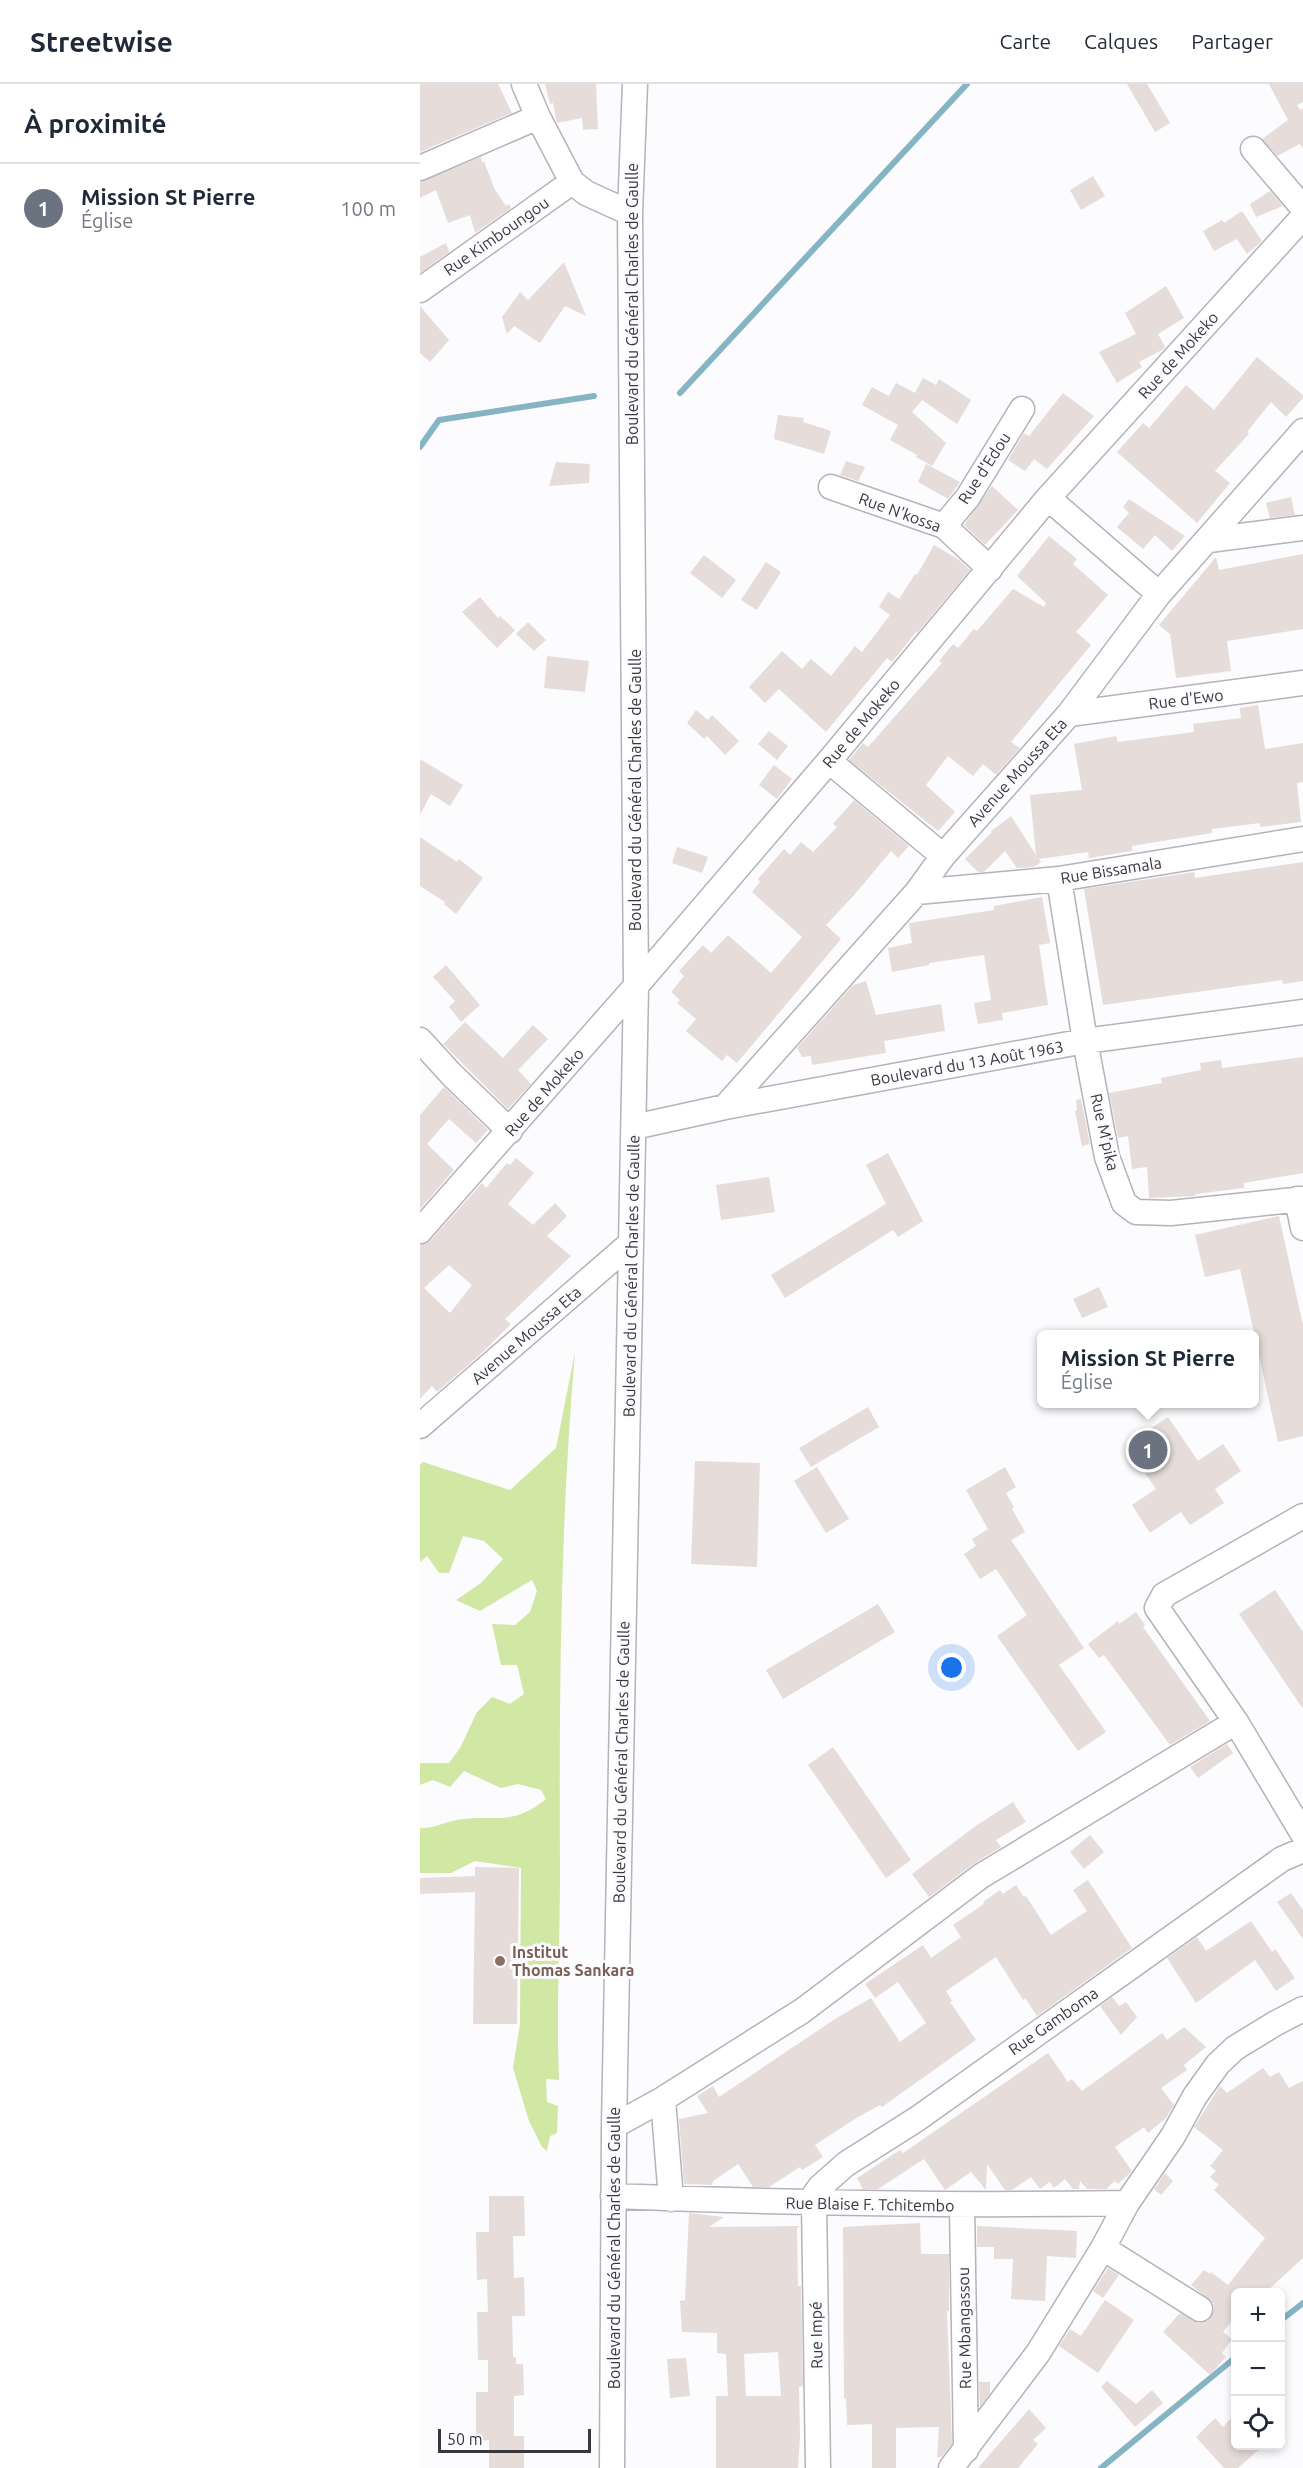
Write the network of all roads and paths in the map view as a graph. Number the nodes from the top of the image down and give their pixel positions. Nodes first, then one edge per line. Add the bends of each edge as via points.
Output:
1 (524, 84) edge
2 (635, 84) edge
3 (537, 117) junction
4 (1253, 149) dead end
5 (420, 168) edge
6 (572, 182) junction
7 (1303, 208) edge
8 (630, 213) junction
9 (1303, 217) edge
10 (420, 290) edge
11 (1022, 409) dead end
12 (1303, 431) edge
13 (831, 487) dead end
14 (1048, 498) junction
15 (944, 526) junction
16 (1303, 528) edge
17 (1209, 540) junction
18 (990, 569) junction
19 (1159, 594) junction
20 (1303, 683) edge
21 (1069, 714) junction
22 (829, 761) junction
23 (1303, 839) edge
24 (943, 856) junction
25 (1059, 879) junction
26 (917, 892) junction
27 (636, 986) junction
28 (1303, 1012) edge
29 (420, 1040) edge
30 (1085, 1041) junction
31 (725, 1107) junction
32 (634, 1127) junction
33 (510, 1131) junction
34 (1300, 1199) edge
35 (1303, 1228) edge
36 (420, 1231) edge
37 (632, 1243) junction
38 (420, 1426) edge
39 (1303, 1516) edge
40 (1236, 1722) junction
41 (1303, 1834) edge
42 (1303, 1850) edge
43 (1303, 2009) edge
44 (663, 2099) junction
45 (614, 2126) junction
46 (613, 2196) junction
47 (671, 2199) junction
48 (814, 2202) junction
49 (1126, 2203) junction
50 (962, 2205) junction
51 (1102, 2248) junction
52 (1200, 2309) dead end
53 (958, 2459) edge
54 (612, 2468) edge
55 (818, 2468) edge

1 - 3 street
2 - 8 street, Boulevard du Général Charles de Gaulle
3 - 5 street
3 - 6 street
4 - 7 street
6 - 8 street via 586,193
6 - 10 street, Rue Kimboungou
8 - 27 street, Boulevard du Général Charles de Gaulle
9 - 14 street, Rue de Mokeko
11 - 15 street, Rue d'Edou via 968,497
12 - 17 street, Avenue Moussa Eta
13 - 15 street, Rue N'kossa
14 - 18 street, Rue de Mokeko
14 - 19 street
15 - 18 street, Rue N'kossa
16 - 17 street
17 - 19 street, Avenue Moussa Eta
18 - 22 street, Rue de Mokeko
19 - 21 street, Avenue Moussa Eta
20 - 21 street, Rue d'Ewo
21 - 24 street, Avenue Moussa Eta
22 - 24 street
22 - 27 street, Rue de Mokeko
23 - 25 street, Rue Bissamala
24 - 26 street, Avenue Moussa Eta
25 - 26 street, Rue Bissamala
25 - 30 street, Rue M'pika
26 - 31 street, Avenue Moussa Eta
27 - 32 street, Boulevard du Général Charles de Gaulle
27 - 33 street, Rue de Mokeko
28 - 30 street, Boulevard du 13 Août 1963
29 - 33 street
30 - 31 street, Boulevard du 13 Août 1963
30 - 34 street, Rue M'pika via 1107,1157 1124,1203 1136,1212 1171,1213
31 - 32 street, Boulevard du 13 Août 1963
32 - 37 street, Boulevard du Général Charles de Gaulle
33 - 36 street, Rue de Mokeko
34 - 35 street
37 - 38 street, Avenue Moussa Eta
37 - 45 street, Boulevard du Général Charles de Gaulle
39 - 40 street via 1164,1595 1157,1608
40 - 41 street
40 - 44 street via 981,1876 802,2011
42 - 48 street, Rue Gamboma via 1281,1859 917,2119 846,2164 820,2187
43 - 49 street via 1235,2048 1218,2064
44 - 45 street
44 - 47 street
45 - 46 street, Boulevard du Général Charles de Gaulle
46 - 47 street, Rue Blaise F. Tchitembo
46 - 54 street, Boulevard du Général Charles de Gaulle
47 - 48 street, Rue Blaise F. Tchitembo
48 - 50 street, Rue Blaise F. Tchitembo
48 - 55 street, Rue Impé
49 - 50 street, Rue Blaise F. Tchitembo
49 - 51 street
50 - 53 street, Rue Mbangassou
51 - 52 street
51 - 53 street via 1038,2353

